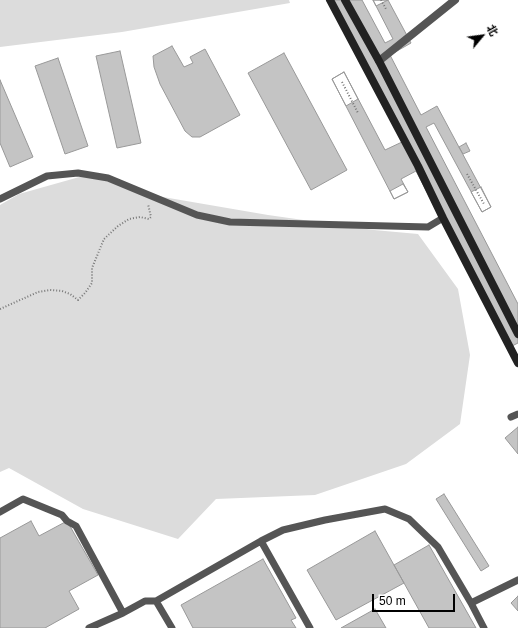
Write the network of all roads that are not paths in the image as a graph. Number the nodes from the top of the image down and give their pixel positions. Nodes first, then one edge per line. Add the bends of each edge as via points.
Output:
1 (330, 0) edge
2 (345, 0) edge
3 (455, 0) edge
4 (379, 61) junction
5 (0, 199) edge
6 (443, 218) junction
7 (518, 334) edge
8 (518, 363) edge
9 (0, 512) edge
10 (261, 541) junction
11 (518, 580) edge
12 (156, 601) junction
13 (471, 603) junction
14 (123, 613) junction
15 (89, 628) edge
16 (172, 628) edge
17 (310, 628) edge
18 (484, 628) edge

1 - 6 main road
2 - 4 main road
3 - 4 street
4 - 7 main road
5 - 6 lane via 47,176 78,172 108,178 197,215 230,222 428,227
6 - 8 main road
9 - 14 lane via 23,499 62,515 76,526
10 - 12 lane
10 - 13 lane via 283,530 384,509 409,519 438,547
10 - 17 lane
11 - 13 lane
12 - 14 lane via 145,601
12 - 16 lane
13 - 18 lane
14 - 15 lane

